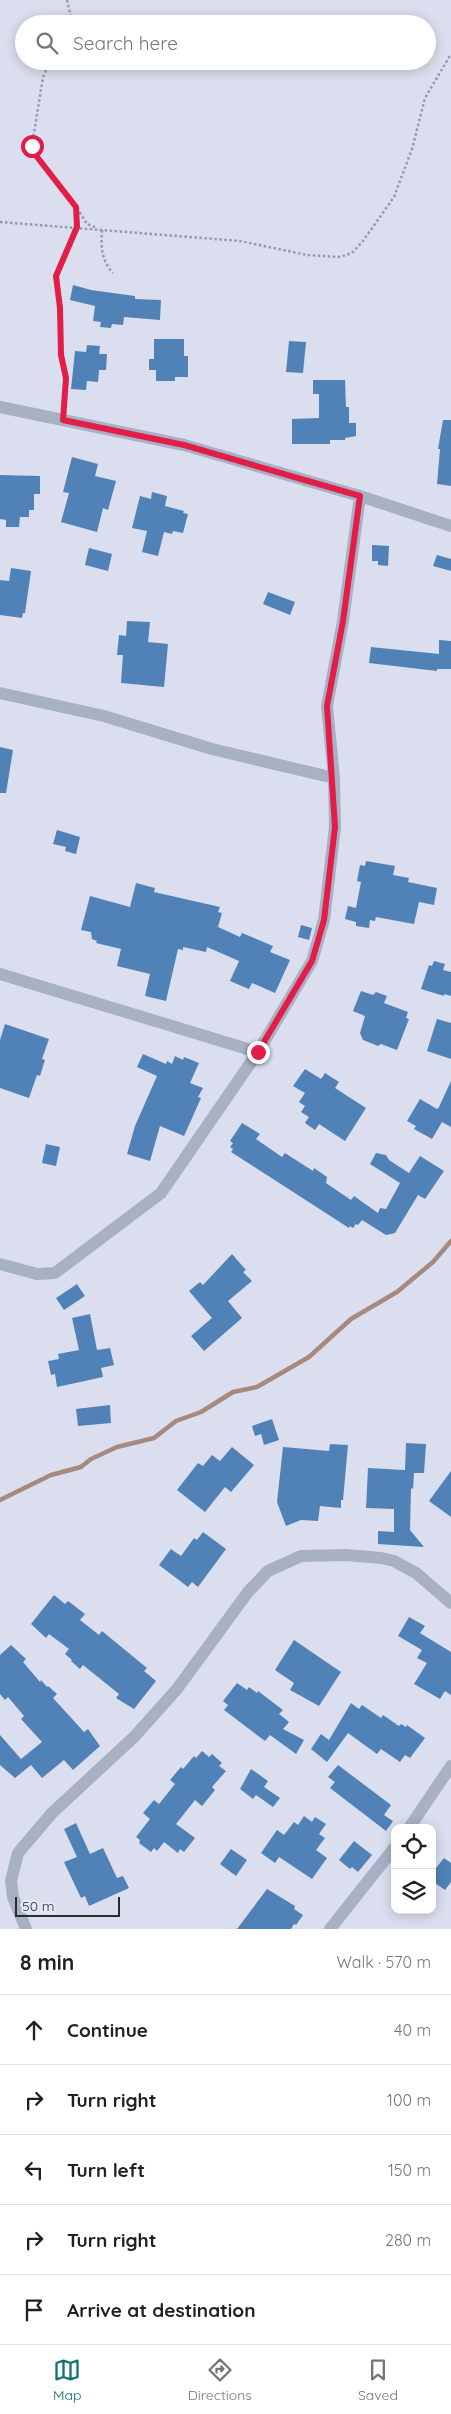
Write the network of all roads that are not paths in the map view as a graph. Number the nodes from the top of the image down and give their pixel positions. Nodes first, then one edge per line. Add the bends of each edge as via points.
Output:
1 (0, 407) edge
2 (360, 496) junction
3 (451, 526) edge
4 (0, 693) edge
5 (334, 778) junction
6 (0, 974) edge
7 (258, 1052) junction
8 (0, 1264) edge
9 (451, 1603) edge
10 (451, 1766) edge
11 (412, 1824) edge
12 (391, 1852) edge
13 (26, 1929) edge
14 (330, 1929) edge

1 - 2 street via 184,445
2 - 3 street
2 - 5 street via 343,621 327,706
4 - 5 street via 104,716 212,749
5 - 7 street via 335,827 324,920 312,961
6 - 7 street
7 - 8 street via 169,1183 152,1201 55,1273 37,1274
9 - 13 street via 416,1573 381,1558 301,1556 268,1571 248,1592 177,1689 134,1737 52,1813 18,1853 11,1881 13,1897
10 - 11 street
12 - 14 street

